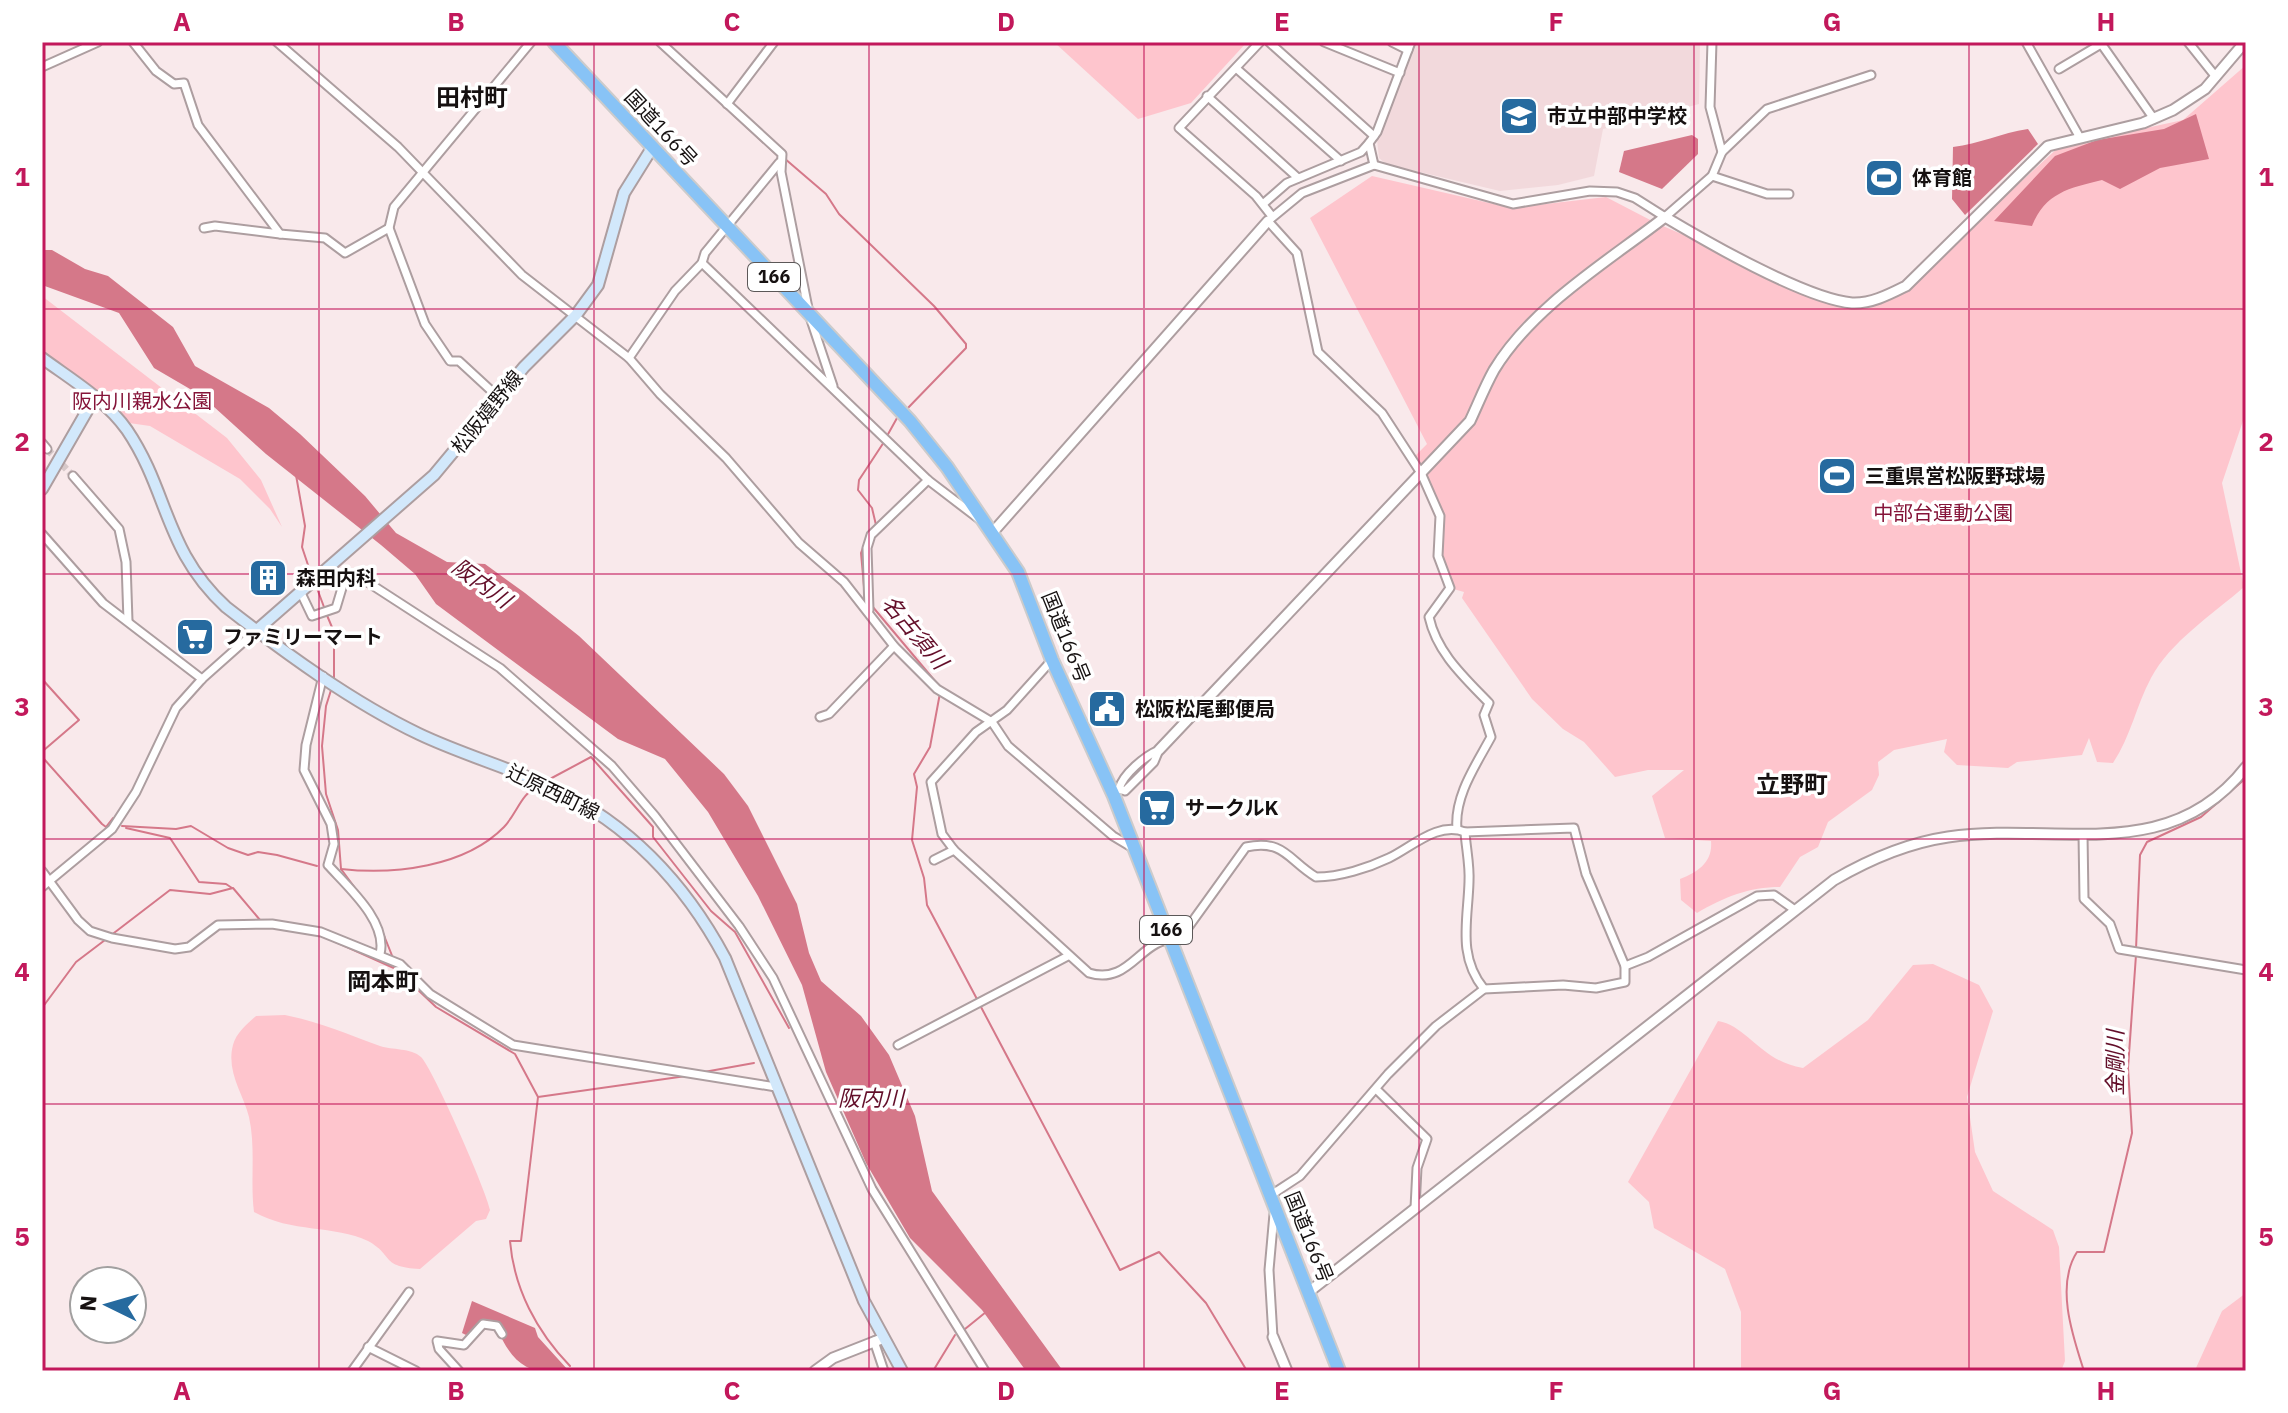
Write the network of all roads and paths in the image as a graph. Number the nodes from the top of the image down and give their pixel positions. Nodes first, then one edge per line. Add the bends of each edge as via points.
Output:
1 (98, 42) edge
2 (133, 42) edge
3 (277, 42) edge
4 (531, 42) edge
5 (554, 42) edge
6 (660, 42) edge
7 (774, 42) edge
8 (1260, 42) edge
9 (1269, 42) edge
10 (1324, 42) edge
11 (1392, 42) edge
12 (1712, 42) edge
13 (2026, 42) edge
14 (2188, 42) edge
15 (2245, 42) edge
16 (2101, 43) edge
17 (1409, 46) edge
18 (42, 67) edge
19 (1237, 69) junction
20 (2059, 69) dead end
21 (1400, 73) junction
22 (1871, 75) dead end
23 (2216, 77) junction
24 (1207, 96) junction
25 (727, 104) junction
26 (2154, 119) junction
27 (2079, 136) junction
28 (1371, 140) junction
29 (652, 148) junction
30 (1722, 152) junction
31 (780, 160) junction
32 (1341, 161) junction
33 (1374, 165) junction
34 (423, 173) junction
35 (1712, 176) junction
36 (1298, 178) junction
37 (1789, 194) dead end
38 (1263, 204) junction
39 (1665, 217) junction
40 (1270, 218) junction
41 (727, 225) junction
42 (204, 228) dead end
43 (389, 228) junction
44 (280, 234) junction
45 (702, 263) junction
46 (576, 315) junction
47 (810, 316) junction
48 (629, 358) junction
49 (44, 364) edge
50 (833, 386) junction
51 (95, 397) junction
52 (498, 397) junction
53 (1421, 473) junction
54 (73, 476) tunnel mouth
55 (928, 480) junction
56 (42, 489) edge
57 (990, 526) junction
58 (42, 534) edge
59 (301, 593) junction
60 (869, 610) junction
61 (128, 621) junction
62 (257, 630) junction
63 (894, 646) junction
64 (1052, 660) junction
65 (323, 675) junction
66 (202, 679) junction
67 (820, 717) dead end
68 (992, 722) junction
69 (1159, 750) joint
70 (2246, 767) edge
71 (1117, 793) junction
72 (1461, 830) junction
73 (2083, 834) junction
74 (1133, 848) junction
75 (954, 850) junction
76 (934, 860) dead end
77 (42, 871) edge
78 (51, 882) junction
79 (42, 887) edge
80 (1795, 910) junction
81 (1170, 938) junction
82 (382, 956) junction
83 (1068, 956) junction
84 (1625, 966) junction
85 (2246, 970) edge
86 (1484, 989) junction
87 (898, 1045) dead end
88 (776, 1087) junction
89 (1377, 1090) junction
90 (1271, 1195) junction
91 (1415, 1208) junction
92 (1275, 1212) junction
93 (1310, 1291) junction
94 (409, 1292) dead end
95 (502, 1334) dead end
96 (1273, 1337) joint
97 (879, 1340) junction
98 (368, 1347) junction
99 (400, 1362) junction
100 (352, 1371) edge
101 (396, 1371) edge
102 (416, 1371) edge
103 (459, 1371) edge
104 (815, 1371) edge
105 (884, 1371) edge
106 (902, 1371) edge
107 (985, 1371) edge
108 (1287, 1371) edge
109 (1339, 1371) edge

1 - 18 street
2 - 44 street via 156,71 174,84 184,83 198,125
3 - 34 street
4 - 34 street
5 - 29 highway, 国道166号 / 166
6 - 25 street
7 - 25 street
8 - 19 street
9 - 28 street
10 - 21 street
11 - 17 street
12 - 30 street via 1710,107
13 - 27 street
14 - 23 street
15 - 23 street
16 - 20 street
16 - 26 street
17 - 21 street
19 - 24 street
19 - 32 street
21 - 28 street
22 - 30 street via 1767,109
23 - 26 street via 2185,104
24 - 36 street
24 - 38 street via 1179,128
25 - 31 street
26 - 27 street
27 - 39 street via 2048,146 1906,286 1856,303 1832,299 1719,249
28 - 32 street via 1361,152
28 - 33 street
29 - 41 highway, 国道166号 / 166
29 - 46 main road, 松阪嬉野線 via 624,193 598,285
30 - 35 street
31 - 41 street
31 - 47 street
32 - 36 street
33 - 39 street via 1513,204 1590,191 1617,192
33 - 40 street via 1302,193
34 - 43 street via 394,207
34 - 46 street via 522,275
35 - 37 street via 1767,194
35 - 39 street
36 - 38 street
38 - 40 street
39 - 53 street via 1522,334 1495,370 1470,421
40 - 53 street via 1297,253 1318,352 1382,413
40 - 57 street
41 - 45 street
41 - 47 highway, 国道166号 / 166
42 - 44 street
43 - 44 street via 345,253 325,238
43 - 52 street via 425,324 450,361 459,361
45 - 48 street via 675,291
45 - 50 street
46 - 48 street
46 - 52 main road, 松阪嬉野線
47 - 50 street
47 - 57 highway, 国道166号 / 166 via 910,421
48 - 60 street via 799,543
49 - 51 main road, 辻原西町線
50 - 55 street
51 - 56 main road
51 - 62 main road, 辻原西町線 via 133,439 194,573
52 - 59 main road, 松阪嬉野線 via 434,475
53 - 69 street
53 - 72 street via 1440,516 1438,556 1450,588 1429,617 1432,632 1452,665 1489,703 1484,715 1491,737 1467,780 1456,817
54 - 61 street via 119,529
55 - 57 street
55 - 60 street via 871,535
57 - 64 highway, 国道166号 / 166 via 1018,572
58 - 61 street via 103,603
59 - 62 main road, 松阪嬉野線
59 - 107 street via 312,616 318,616 332,611 345,578 355,574 493,663 621,776 761,959 872,1189
60 - 63 street
61 - 66 street
62 - 65 main road, 辻原西町線
62 - 66 street
63 - 67 street via 829,714
63 - 68 street via 940,691
64 - 68 street
64 - 71 highway, 国道166号 / 166
65 - 82 street via 304,770 331,824 334,844 328,865 363,903 380,936
65 - 88 main road, 辻原西町線 via 420,735 548,785 625,832 691,903 725,958
66 - 78 street via 176,708 112,829
68 - 74 street via 1008,746
68 - 75 street via 976,732 931,782 942,834
69 - 71 street via 1149,754
70 - 73 street via 2211,804 2183,820 2145,830
71 - 74 highway, 国道166号 / 166
72 - 81 street via 1434,832 1388,858 1331,877 1316,877 1270,844 1246,847 1179,940
72 - 84 street via 1574,828 1586,874
72 - 86 street via 1469,881 1463,934 1475,978
73 - 80 street via 1966,836 1913,843 1847,872
73 - 85 street via 2084,899 2110,924 2119,949
74 - 81 highway, 国道166号 / 166
75 - 76 street
75 - 83 street
77 - 78 street
78 - 79 street
78 - 82 street via 78,920 107,937 175,949 189,947 218,925 271,924 321,932
80 - 84 street via 1774,895 1757,896
80 - 91 street
81 - 83 street via 1114,976 1089,973
81 - 90 highway, 国道166号 / 166
82 - 88 street via 400,964 430,994 513,1045
83 - 87 street
84 - 86 street via 1625,982 1596,988
86 - 89 street via 1436,1026
88 - 97 main road, 辻原西町線
89 - 90 street via 1300,1176
89 - 91 street via 1427,1139 1417,1168
90 - 92 highway, 国道166号 / 166
91 - 93 street
92 - 93 highway, 国道166号 / 166
92 - 96 street via 1269,1270
93 - 109 highway, 国道166号 / 166
94 - 98 street
95 - 103 street via 497,1326 483,1324 464,1345 437,1341
96 - 108 street
97 - 104 street
97 - 105 street
97 - 106 main road, 辻原西町線
98 - 99 street
98 - 100 street
99 - 101 street
99 - 102 street

